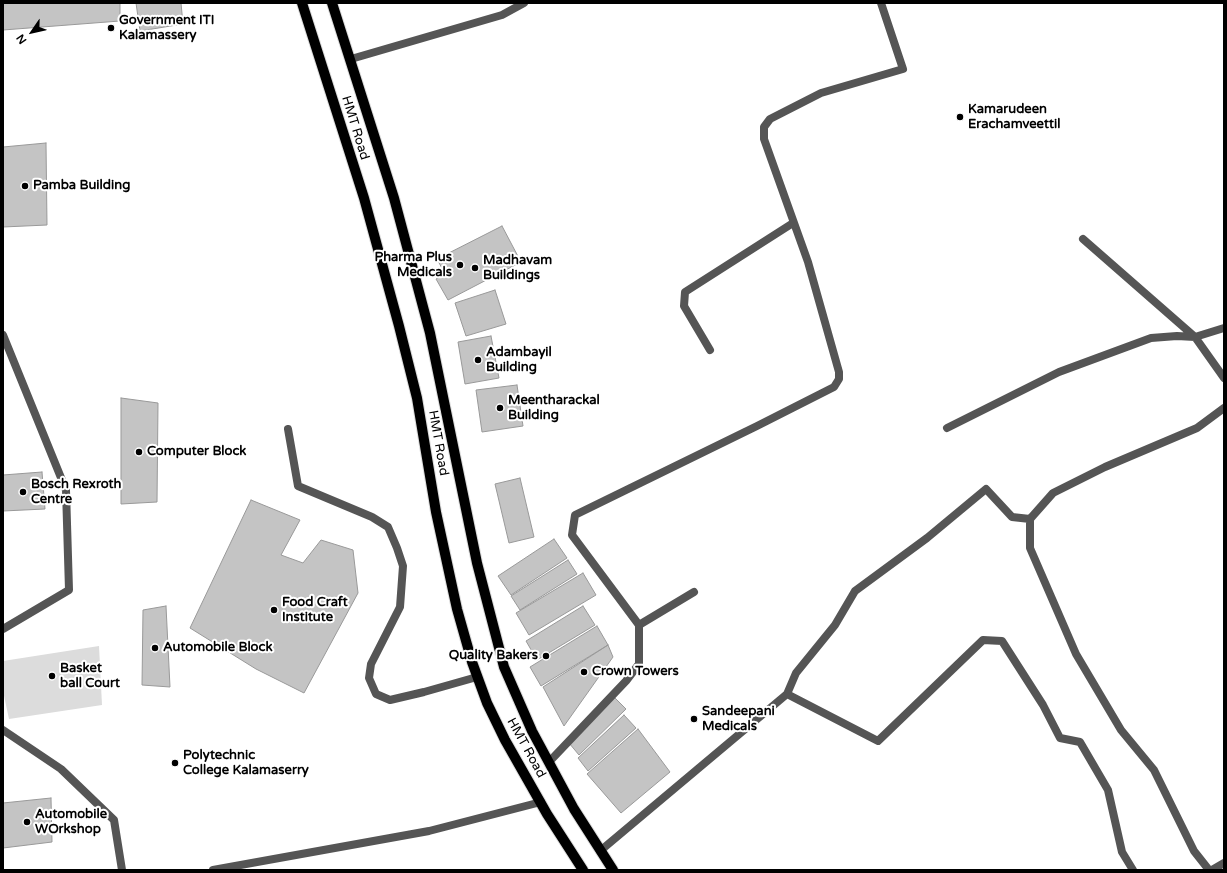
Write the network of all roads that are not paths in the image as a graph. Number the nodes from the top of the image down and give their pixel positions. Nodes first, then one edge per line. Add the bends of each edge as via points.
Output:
1 (302, 3) edge
2 (332, 3) edge
3 (524, 3) edge
4 (881, 3) edge
5 (351, 59) junction
6 (793, 223) junction
7 (1083, 239) dead end
8 (1224, 328) edge
9 (3, 335) edge
10 (1195, 337) junction
11 (710, 350) dead end
12 (1224, 378) edge
13 (1224, 408) edge
14 (947, 428) dead end
15 (288, 429) dead end
16 (1030, 519) junction
17 (694, 592) dead end
18 (639, 625) junction
19 (3, 629) edge
20 (477, 677) junction
21 (787, 694) junction
22 (3, 730) edge
23 (549, 762) junction
24 (541, 802) junction
25 (600, 851) junction
26 (1224, 863) edge
27 (122, 870) edge
28 (212, 870) edge
29 (583, 870) edge
30 (613, 870) edge
31 (1133, 870) edge
32 (1209, 870) edge
33 (1212, 870) edge

1 - 20 main road, HMT Road via 364,198 399,326 417,398 436,512 457,609
2 - 5 main road, HMT Road
3 - 5 street via 502,14
4 - 6 street via 903,69 821,92 770,119 764,127 764,139 781,182
5 - 23 main road, HMT Road via 394,198 430,333 476,563 491,625 504,667 532,731
6 - 11 street via 685,292 684,306
6 - 18 street via 808,262 839,372 839,379 834,387 575,515 572,535
7 - 10 street
8 - 10 street
9 - 19 street via 66,490 69,590
10 - 12 street
10 - 14 street via 1151,338 1059,372
13 - 16 street via 1197,428 1105,467 1053,493
15 - 20 street via 298,486 372,517 388,527 403,566 400,607 371,664 369,678 376,694 390,700
16 - 21 street via 1012,517 986,489 928,538 855,591 835,625 796,673
16 - 32 street via 1030,548 1076,654 1121,730 1154,770 1194,851
17 - 18 street
18 - 23 street via 639,664
20 - 24 main road, HMT Road via 505,740
21 - 25 street
21 - 31 street via 878,741 983,640 1002,641 1043,705 1060,738 1080,742 1108,790 1122,852
22 - 27 street via 61,769 114,820
23 - 25 main road, HMT Road
24 - 28 street via 429,831
24 - 29 main road, HMT Road
25 - 30 main road, HMT Road
26 - 33 street

